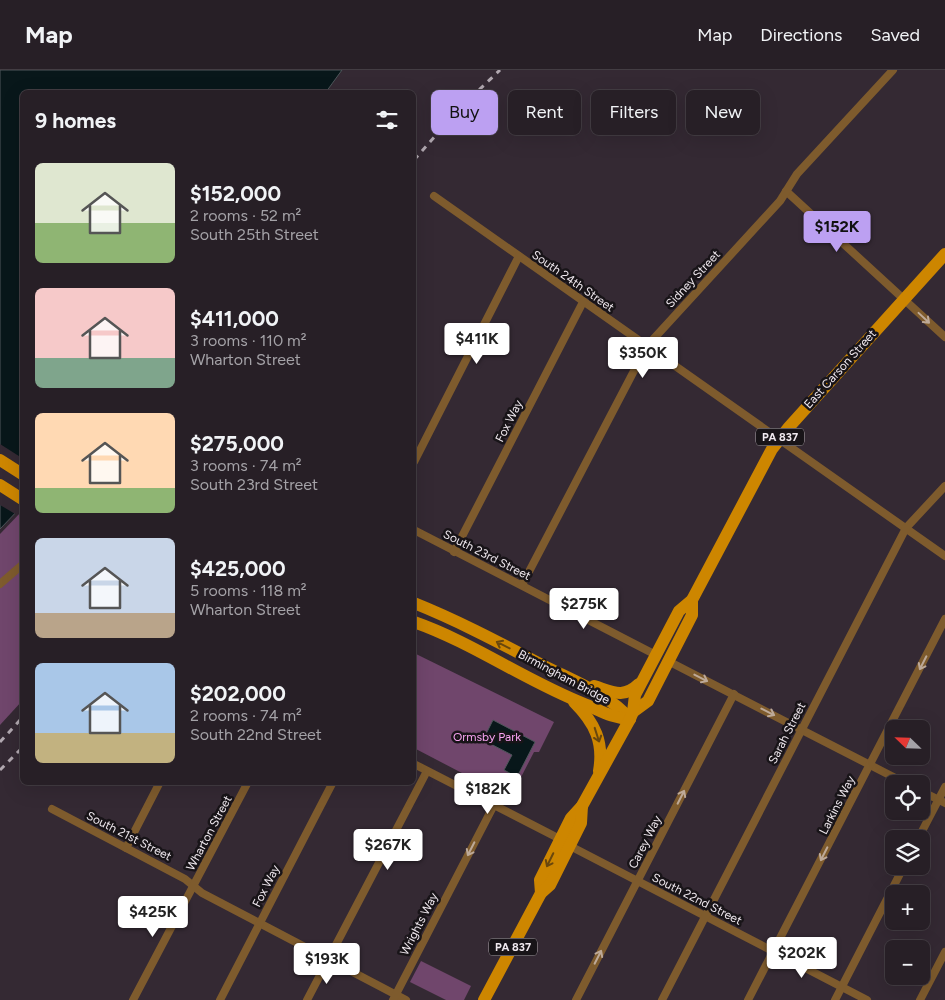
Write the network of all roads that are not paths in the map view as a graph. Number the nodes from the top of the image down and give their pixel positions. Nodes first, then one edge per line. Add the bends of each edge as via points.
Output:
1 (893, 70) edge
2 (786, 191) junction
3 (434, 196) dead end
4 (945, 254) edge
5 (520, 256) junction
6 (904, 299) junction
7 (583, 302) junction
8 (945, 337) edge
9 (647, 346) junction
10 (779, 439) junction
11 (416, 458) edge
12 (0, 460) edge
13 (20, 473) edge
14 (0, 485) edge
15 (945, 486) edge
16 (20, 498) edge
17 (906, 528) junction
18 (416, 531) edge
19 (454, 552) junction
20 (945, 556) edge
21 (20, 568) edge
22 (0, 584) edge
23 (522, 586) junction
24 (416, 604) edge
25 (945, 620) edge
26 (416, 623) edge
27 (662, 658) junction
28 (643, 681) junction
29 (578, 683) junction
30 (734, 694) junction
31 (570, 699) junction
32 (632, 716) junction
33 (802, 729) junction
34 (416, 765) edge
35 (870, 765) junction
36 (427, 771) junction
37 (889, 775) edge
38 (597, 779) junction
39 (158, 785) edge
40 (246, 785) edge
41 (331, 785) edge
42 (945, 787) edge
43 (930, 795) edge
44 (942, 801) edge
45 (494, 805) junction
46 (52, 809) dead end
47 (924, 830) edge
48 (565, 842) junction
49 (126, 848) junction
50 (899, 875) edge
51 (637, 881) junction
52 (194, 886) junction
53 (705, 915) junction
54 (260, 924) junction
55 (773, 951) junction
56 (945, 952) edge
57 (328, 959) junction
58 (842, 986) junction
59 (394, 997) edge
60 (133, 1000) edge
61 (220, 1000) edge
62 (307, 1000) edge
63 (406, 1000) edge
64 (484, 1000) edge
65 (576, 1000) edge
66 (662, 1000) edge
67 (748, 1000) edge
68 (835, 1000) edge
69 (867, 1000) edge
70 (920, 1000) edge

1 - 2 street, Sidney Street via 797,174
2 - 6 street
2 - 9 street, Sidney Street
3 - 5 street, South 24th Street
4 - 6 main road, East Carson Street / PA 837
5 - 7 street, South 24th Street
5 - 11 street
6 -> 8 street
6 - 10 main road, East Carson Street / PA 837
7 - 9 street, South 24th Street
7 - 19 street, Fox Way
9 - 10 street, South 24th Street
9 - 23 street, Sidney Street
10 - 17 street, South 24th Street
10 - 27 main road, East Carson Street / PA 837 via 692,600 692,615
12 - 13 main road
14 - 16 main road
15 - 17 street, Sarah Street
17 - 20 street, South 24th Street
17 - 33 street, Sarah Street
18 - 19 street, South 23rd Street
19 - 23 street, South 23rd Street
21 - 22 street
23 - 27 street, South 23rd Street
29 -> 24 main road, Birmingham Bridge via 463,624
25 -> 35 street, Larkins Way
26 - 31 main road, Birmingham Bridge
27 - 28 main road, East Carson Street
27 -> 30 street, South 23rd Street
27 - 32 main road, East Carson Street / PA 837 via 648,701
28 - 29 main road via 632,691 619,695
28 - 32 main road, East Carson Street via 635,695
29 - 32 main road, Birmingham Bridge
30 -> 33 street, South 23rd Street
51 -> 30 street, Carey Way
31 - 32 main road, Birmingham Bridge via 614,718
31 -> 38 main road via 596,730 601,757
32 - 38 main road, East Carson Street / PA 837
33 - 35 street, South 23rd Street
33 - 53 street, Sarah Street
34 - 36 street, South 22nd Street
35 - 37 street, South 23rd Street
35 -> 55 street, Larkins Way
36 - 45 street, South 22nd Street
36 - 57 street
38 - 48 main road, East Carson Street / PA 837 via 571,818
39 - 49 street
40 - 52 street, Wharton Street
41 - 54 street, Fox Way
42 - 44 street
43 - 44 street
44 - 47 street
45 - 48 street, South 22nd Street
45 -> 59 street, Wrights Way
46 - 49 street, South 21st Street
48 - 51 street, South 22nd Street
48 - 64 main road, East Carson Street / PA 837 via 540,880 541,893
49 - 52 street, South 21st Street
50 - 58 street
51 - 53 street, South 22nd Street
65 -> 51 street, Carey Way
52 - 54 street, South 21st Street
52 - 60 street, Wharton Street
53 - 55 street, South 22nd Street
53 - 66 street, Sarah Street
54 - 57 street, South 21st Street
54 - 61 street, Fox Way
55 - 58 street, South 22nd Street
55 - 67 street, Larkins Way
56 - 70 street
57 - 59 street, South 21st Street
57 - 62 street
58 - 68 street
58 - 69 street, South 22nd Street
59 - 63 street, South 21st Street

